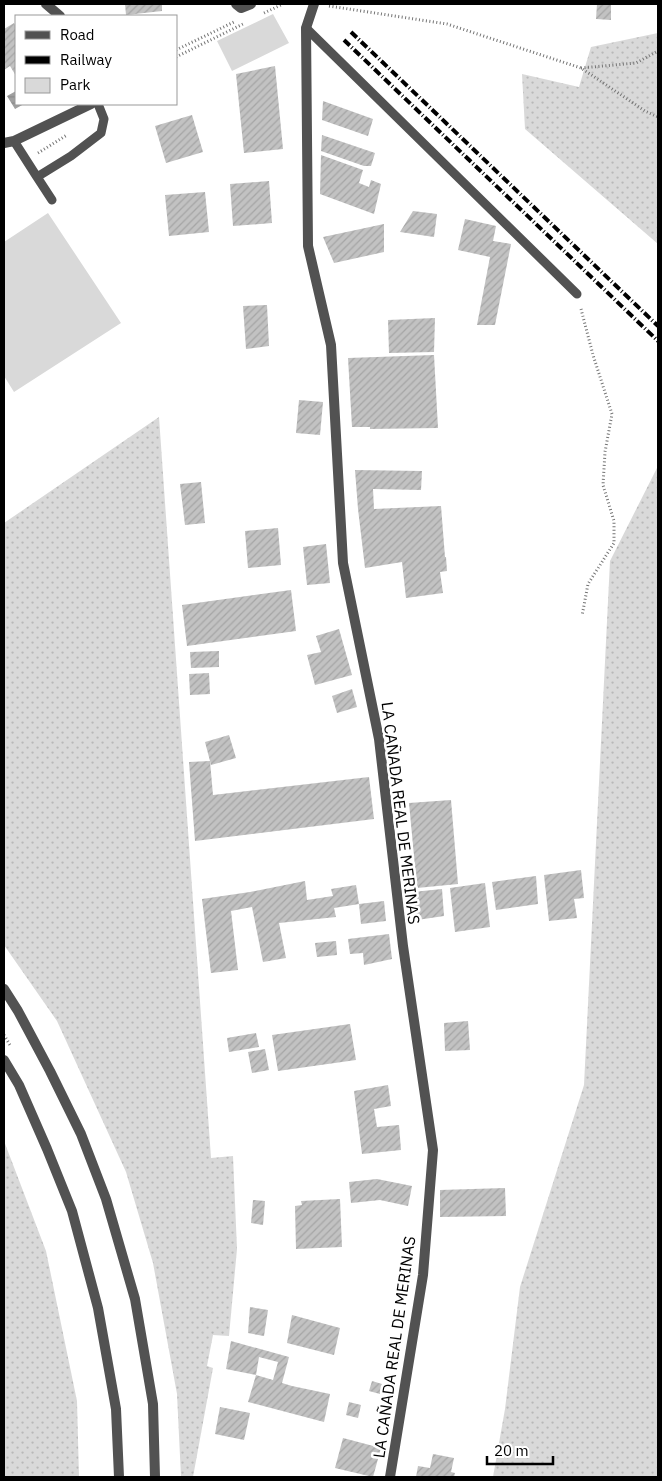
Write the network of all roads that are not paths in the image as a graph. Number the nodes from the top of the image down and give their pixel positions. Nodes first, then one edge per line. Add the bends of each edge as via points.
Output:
1 (46, 4) edge
2 (236, 4) edge
3 (251, 4) edge
4 (314, 4) edge
5 (59, 15) edge
6 (306, 28) junction
7 (89, 105) edge
8 (98, 105) edge
9 (9, 142) edge
10 (37, 177) junction
11 (52, 200) dead end
12 (577, 294) road end
13 (4, 989) edge
14 (4, 1060) edge
15 (119, 1477) edge
16 (155, 1477) edge
17 (390, 1477) edge

1 - 5 street
2 - 3 street via 241,8
4 - 6 street, LA CAÑADA REAL DE MERINAS
6 - 12 lane
6 - 17 street, LA CAÑADA REAL DE MERINAS via 308,246 331,345 343,563 380,739 403,946 433,1150 423,1275
7 - 9 street
8 - 10 lane via 104,119 101,133
9 - 10 lane
10 - 11 lane
13 - 16 street via 66,1102 106,1199 135,1299 153,1404
14 - 15 street via 19,1085 72,1211 98,1308 116,1408

